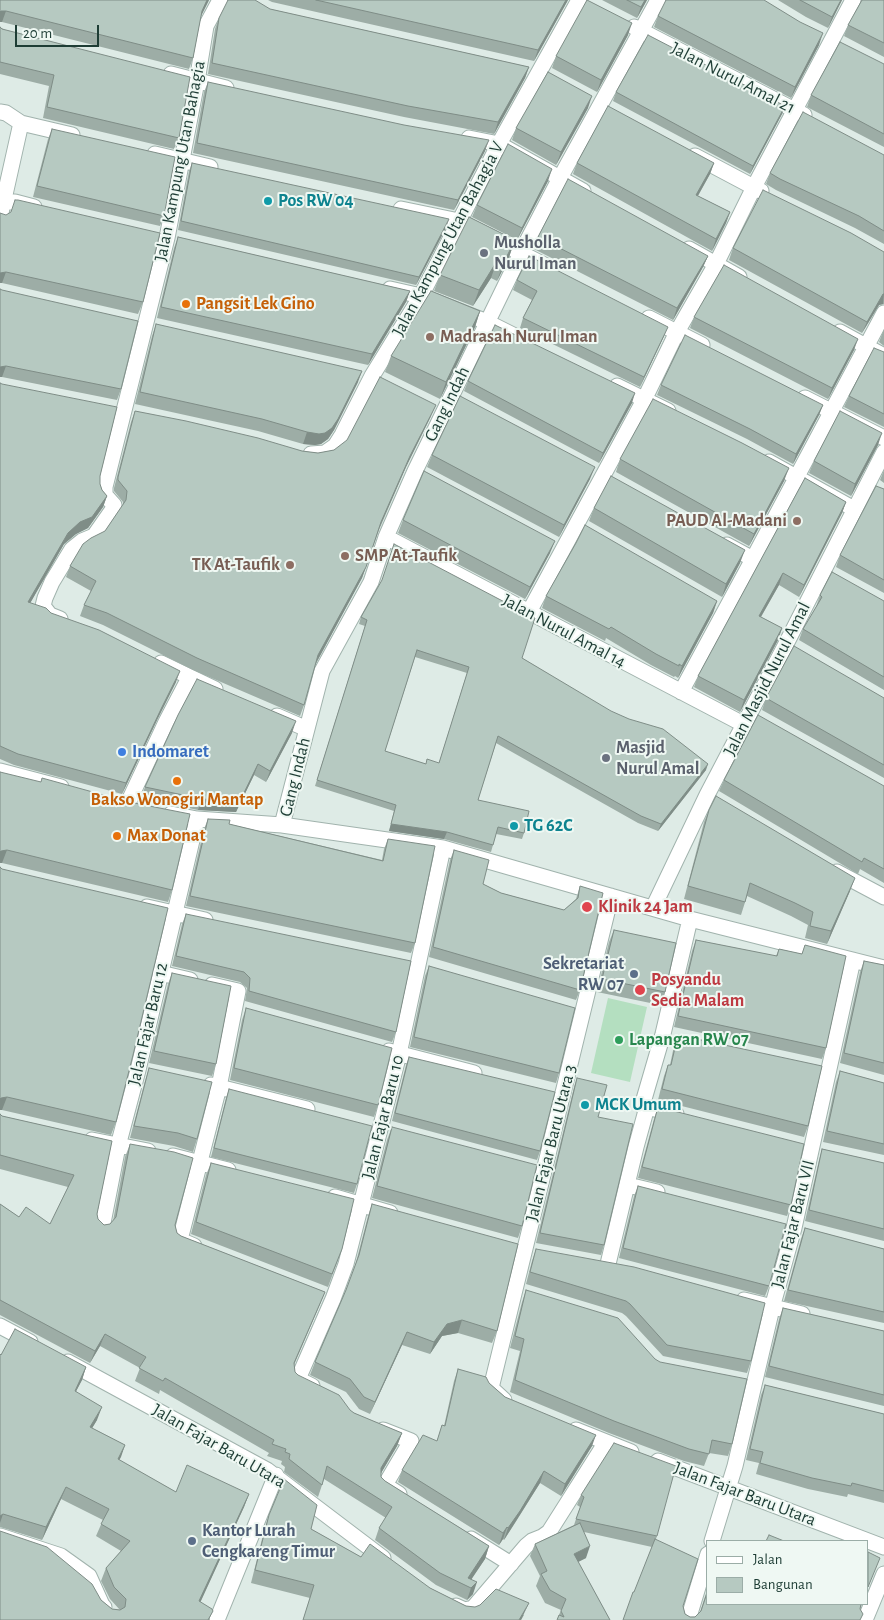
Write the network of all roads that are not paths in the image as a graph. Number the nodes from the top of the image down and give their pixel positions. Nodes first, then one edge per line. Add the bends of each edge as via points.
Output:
1 (220, 0) edge
2 (658, 0) edge
3 (853, 0) edge
4 (584, 1) edge
5 (624, 22) edge
6 (642, 31) junction
7 (816, 32) edge
8 (836, 42) junction
9 (525, 69) edge
10 (160, 72) edge
11 (540, 72) junction
12 (554, 80) edge
13 (197, 81) junction
14 (236, 90) edge
15 (584, 96) edge
16 (600, 104) junction
17 (795, 111) junction
18 (0, 112) edge
19 (617, 114) edge
20 (21, 123) junction
21 (820, 124) edge
22 (451, 135) edge
23 (87, 138) edge
24 (499, 144) junction
25 (685, 150) edge
26 (143, 152) edge
27 (181, 160) junction
28 (228, 171) edge
29 (560, 178) junction
30 (754, 187) junction
31 (595, 197) edge
32 (771, 198) edge
33 (4, 202) junction
34 (386, 205) edge
35 (44, 209) edge
36 (0, 217) edge
37 (459, 221) junction
38 (162, 237) junction
39 (673, 240) edge
40 (185, 242) edge
41 (521, 253) junction
42 (716, 264) junction
43 (556, 271) edge
44 (750, 282) edge
45 (374, 285) edge
46 (420, 296) junction
47 (634, 310) edge
48 (884, 312) edge
49 (127, 320) edge
50 (487, 322) junction
51 (824, 324) edge
52 (151, 326) junction
53 (677, 332) junction
54 (522, 339) edge
55 (866, 347) junction
56 (712, 350) edge
57 (884, 356) edge
58 (353, 372) edge
59 (372, 376) junction
60 (601, 378) edge
61 (388, 384) edge
62 (789, 390) edge
63 (451, 395) junction
64 (644, 400) junction
65 (428, 403) edge
66 (468, 404) edge
67 (119, 410) junction
68 (443, 411) junction
69 (832, 412) junction
70 (141, 414) edge
71 (680, 417) edge
72 (884, 438) edge
73 (301, 452) edge
74 (884, 452) edge
75 (758, 456) edge
76 (587, 467) edge
77 (608, 478) junction
78 (797, 478) junction
79 (868, 484) junction
80 (884, 493) edge
81 (854, 509) junction
82 (712, 536) edge
83 (386, 537) junction
84 (546, 540) edge
85 (564, 550) junction
86 (753, 559) junction
87 (823, 570) junction
88 (840, 580) edge
89 (710, 600) edge
90 (726, 610) junction
91 (529, 612) junction
92 (75, 625) edge
93 (147, 656) edge
94 (189, 678) junction
95 (680, 692) junction
96 (226, 694) edge
97 (262, 709) edge
98 (746, 719) junction
99 (766, 723) edge
100 (307, 729) junction
101 (0, 770) edge
102 (72, 790) edge
103 (109, 800) edge
104 (127, 805) junction
105 (197, 819) junction
106 (282, 825) junction
107 (443, 848) junction
108 (825, 865) edge
109 (610, 896) junction
110 (884, 897) edge
111 (136, 904) edge
112 (653, 908) junction
113 (174, 914) junction
114 (690, 919) junction
115 (221, 923) edge
116 (400, 960) edge
117 (853, 960) junction
118 (424, 965) junction
119 (884, 968) edge
120 (160, 973) junction
121 (567, 1007) edge
122 (234, 1008) junction
123 (583, 1011) junction
124 (252, 1013) edge
125 (371, 1046) edge
126 (399, 1054) junction
127 (813, 1067) edge
128 (138, 1070) junction
129 (828, 1070) junction
130 (156, 1074) edge
131 (847, 1075) edge
132 (486, 1076) edge
133 (201, 1083) edge
134 (219, 1087) junction
135 (647, 1107) junction
136 (317, 1112) edge
137 (686, 1117) edge
138 (362, 1124) edge
139 (381, 1129) junction
140 (398, 1133) edge
141 (81, 1138) edge
142 (793, 1144) edge
143 (118, 1146) junction
144 (812, 1149) junction
145 (829, 1153) edge
146 (199, 1164) junction
147 (243, 1174) edge
148 (628, 1185) junction
149 (320, 1193) edge
150 (674, 1197) edge
151 (360, 1205) junction
152 (406, 1218) edge
153 (102, 1228) edge
154 (507, 1245) edge
155 (207, 1251) edge
156 (530, 1251) junction
157 (624, 1268) edge
158 (515, 1290) junction
159 (531, 1295) edge
160 (730, 1296) edge
161 (772, 1308) junction
162 (818, 1318) edge
163 (0, 1326) edge
164 (324, 1392) edge
165 (521, 1407) edge
166 (370, 1424) edge
167 (563, 1425) edge
168 (606, 1442) junction
169 (276, 1476) junction
170 (728, 1487) junction
171 (410, 1501) edge
172 (461, 1533) edge
173 (0, 1536) edge
174 (712, 1540) edge
175 (866, 1540) edge
176 (869, 1541) edge
177 (884, 1547) edge
178 (706, 1561) edge
179 (511, 1564) junction
180 (394, 1566) edge
181 (884, 1574) edge
182 (446, 1601) edge
183 (468, 1615) edge
184 (113, 1617) edge
185 (217, 1620) edge
186 (688, 1620) edge
187 (864, 1620) edge

1 - 13 street, Jalan Kampung Utan Bahagia via 206,26
2 - 6 street, Gang Indah
3 - 8 street
4 - 11 street, Jalan Kampung Utan Bahagia V
5 - 6 street, Jalan Nurul Amal 21
6 - 16 street, Gang Indah
6 - 17 street, Jalan Nurul Amal 21
7 - 8 street
8 - 17 street
9 - 11 street
10 - 13 street
11 - 12 street
11 - 24 street, Jalan Kampung Utan Bahagia V
13 - 14 street
13 - 27 street, Jalan Kampung Utan Bahagia
15 - 16 street
16 - 19 street
16 - 29 street, Gang Indah
17 - 21 street, Jalan Nurul Amal 21
17 - 30 street
18 - 20 street
20 - 23 street
20 - 33 street
22 - 24 street
24 - 29 street
24 - 37 street, Jalan Kampung Utan Bahagia V
25 - 30 street
26 - 27 street
27 - 28 street
27 - 38 street, Jalan Kampung Utan Bahagia
29 - 31 street
29 - 41 street, Gang Indah
30 - 32 street
30 - 42 street
33 - 35 street
33 - 36 street
34 - 37 street
37 - 41 street
37 - 46 street, Jalan Kampung Utan Bahagia V
38 - 40 street
38 - 52 street, Jalan Kampung Utan Bahagia
39 - 42 street
41 - 43 street
41 - 50 street, Gang Indah
42 - 44 street
42 - 53 street
45 - 46 street
46 - 50 street
46 - 59 street, Jalan Kampung Utan Bahagia V
47 - 53 street
48 - 55 street
49 - 52 street
50 - 54 street
50 - 63 street, Gang Indah
51 - 55 street
52 - 67 street, Jalan Kampung Utan Bahagia
53 - 56 street
53 - 64 street
55 - 57 street
55 - 69 street
58 - 59 street
59 - 61 street
59 - 73 street, Jalan Kampung Utan Bahagia V via 336,446 314,455
60 - 64 street
62 - 69 street
63 - 66 street
63 - 68 street, Gang Indah
64 - 71 street
64 - 77 street
65 - 68 street
67 - 70 street
67 - 92 street, Jalan Kampung Utan Bahagia via 105,487 105,495 114,505 113,509 94,536 72,549 44,598 43,606 50,615
68 - 83 street, Gang Indah via 419,473
69 - 72 street
69 - 78 street
74 - 79 street, Jalan Masjid Nurul Amal
75 - 78 street
76 - 77 street
77 - 85 street via 582,527
78 - 81 street
78 - 86 street
79 - 80 street
79 - 81 street, Jalan Masjid Nurul Amal
81 - 87 street, Jalan Masjid Nurul Amal
82 - 86 street
83 - 91 street, Jalan Nurul Amal 14
83 - 100 street, Gang Indah via 370,582 322,671
84 - 85 street
85 - 91 street
86 - 90 street
87 - 88 street
87 - 98 street, Jalan Masjid Nurul Amal via 790,647
89 - 90 street
90 - 95 street
91 - 95 street, Jalan Nurul Amal 14
93 - 94 street
94 - 96 street
94 - 104 street
95 - 98 street, Jalan Nurul Amal 14
97 - 100 street
98 - 99 street, Jalan Nurul Amal 14
98 - 112 street, Jalan Masjid Nurul Amal via 713,799
100 - 106 street, Gang Indah
101 - 102 street
103 - 104 street
104 - 105 street
105 - 106 street
105 - 113 street, Jalan Fajar Baru 12
106 - 107 street
107 - 109 street
107 - 118 street, Jalan Fajar Baru 10
108 - 110 street
109 - 112 street
109 - 123 street, Jalan Fajar Baru Utara 3
111 - 113 street
112 - 114 street
113 - 115 street
113 - 120 street, Jalan Fajar Baru 12
114 - 117 street
114 - 135 street via 668,1035 642,1106
116 - 118 street
117 - 119 street
117 - 129 street, Jalan Fajar Baru VII
118 - 126 street, Jalan Fajar Baru 10
120 - 122 street via 238,991
120 - 128 street, Jalan Fajar Baru 12
121 - 123 street
122 - 124 street
122 - 134 street
123 - 156 street, Jalan Fajar Baru Utara 3 via 537,1169
125 - 126 street
126 - 132 street
126 - 139 street, Jalan Fajar Baru 10
127 - 129 street
128 - 130 street
128 - 143 street, Jalan Fajar Baru 12
129 - 131 street
129 - 144 street, Jalan Fajar Baru VII
133 - 134 street
134 - 136 street
134 - 146 street
135 - 137 street
135 - 148 street
138 - 139 street
139 - 140 street
139 - 151 street, Jalan Fajar Baru 10
141 - 143 street
142 - 144 street
143 - 146 street via 172,1155
143 - 153 street, Jalan Fajar Baru 12
144 - 145 street
144 - 161 street, Jalan Fajar Baru VII
146 - 147 street
146 - 155 street via 180,1240
148 - 150 street
148 - 157 street via 602,1264
149 - 151 street
151 - 152 street
151 - 164 street, Jalan Fajar Baru 10 via 346,1264 329,1297 298,1379
154 - 156 street
156 - 158 street, Jalan Fajar Baru Utara 3
158 - 159 street
158 - 165 street, Jalan Fajar Baru Utara 3 via 491,1388 504,1400
160 - 161 street
161 - 162 street
161 - 170 street, Jalan Fajar Baru VII via 736,1466
163 - 169 street, Jalan Fajar Baru Utara
166 - 171 street via 411,1441 385,1485
167 - 168 street, Jalan Fajar Baru Utara
168 - 170 street, Jalan Fajar Baru Utara
168 - 179 street via 549,1532 526,1546
169 - 180 street, Jalan Fajar Baru Utara
169 - 185 street
170 - 174 street, Jalan Fajar Baru VII
170 - 175 street, Jalan Fajar Baru Utara
172 - 179 street
173 - 184 street via 61,1556 90,1576 102,1605
176 - 177 street, Jalan Fajar Baru Utara
178 - 186 street
179 - 183 street
181 - 187 street
182 - 183 street

